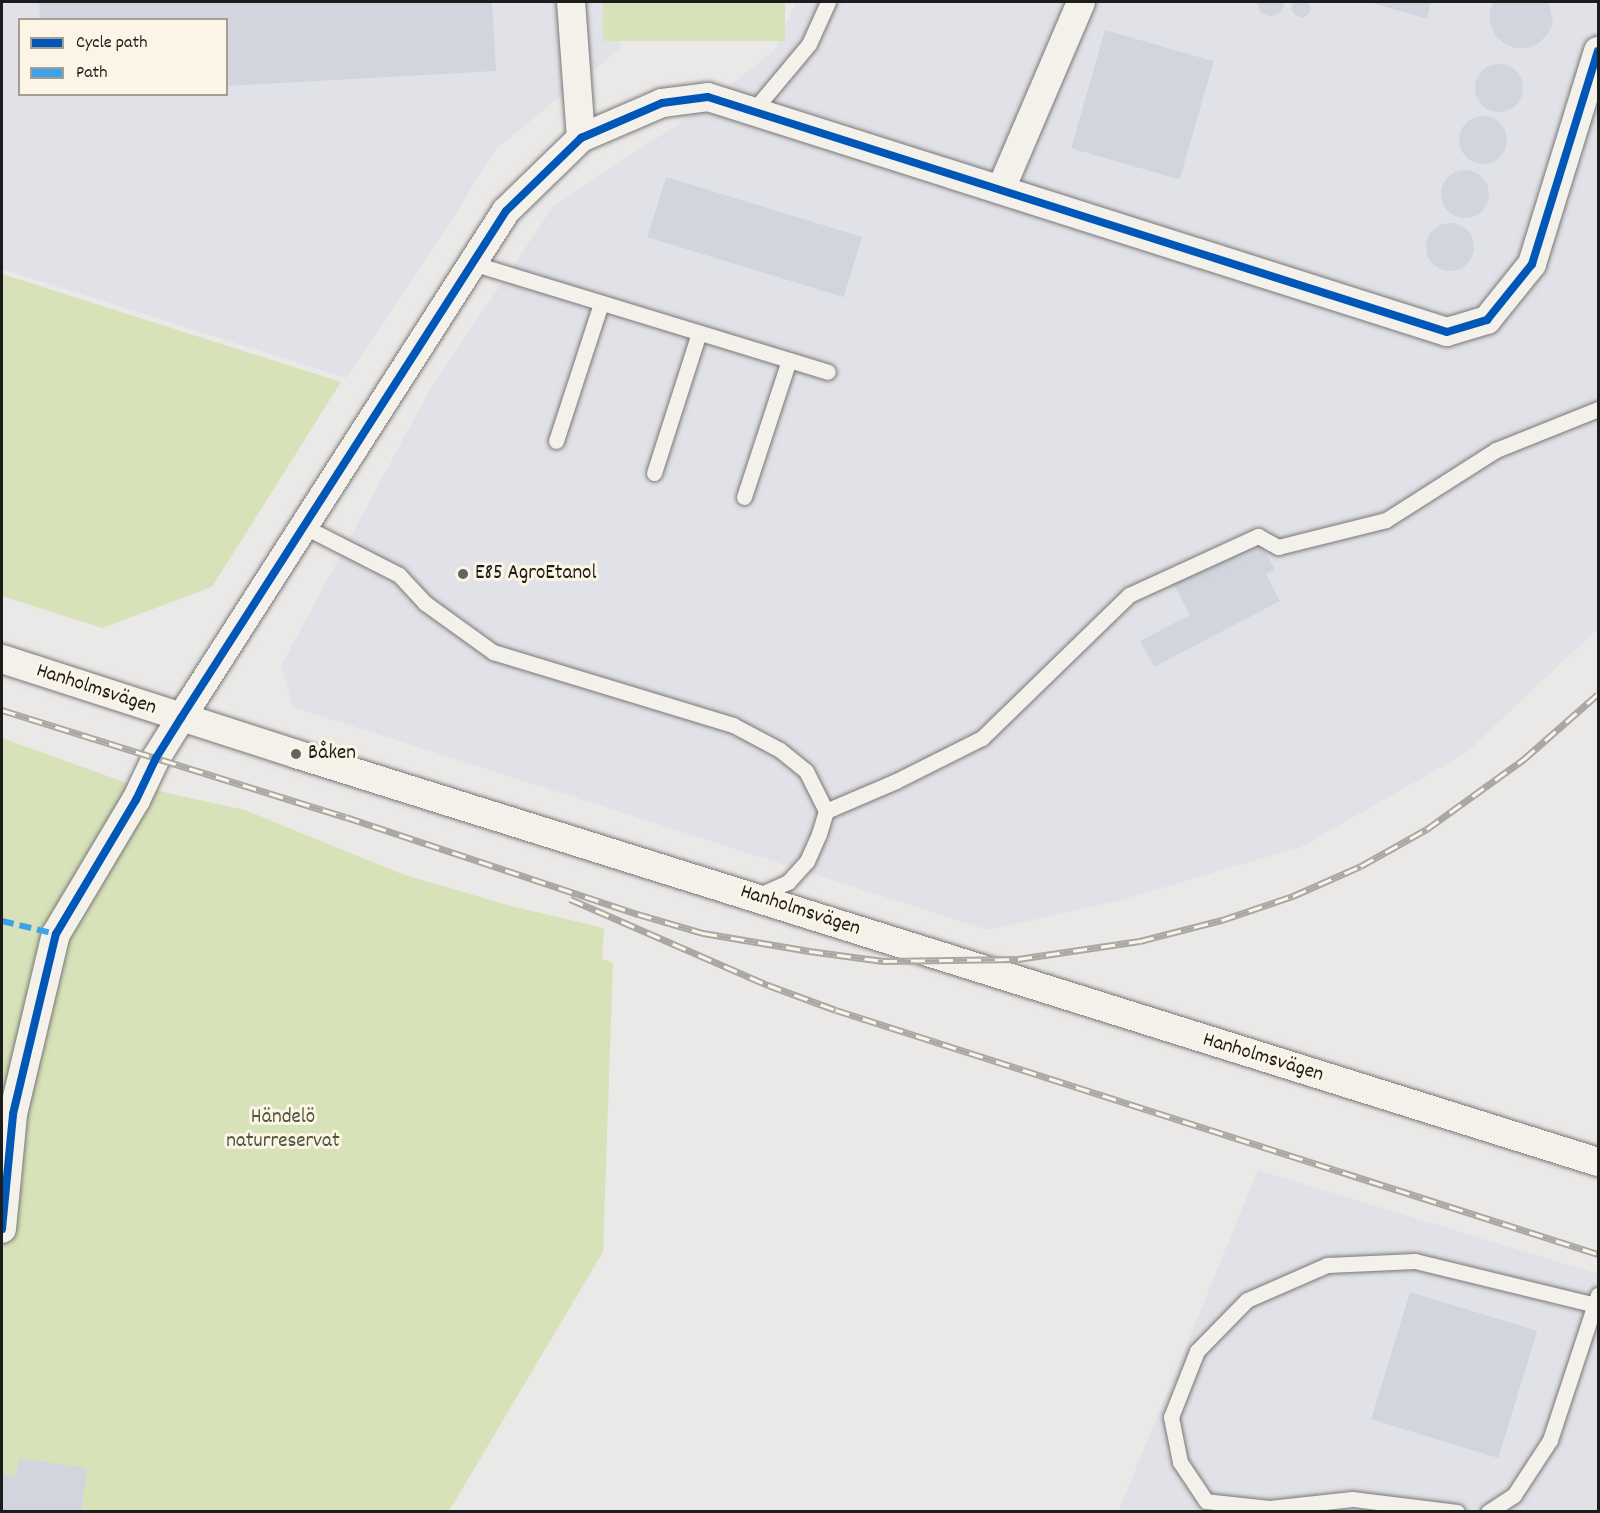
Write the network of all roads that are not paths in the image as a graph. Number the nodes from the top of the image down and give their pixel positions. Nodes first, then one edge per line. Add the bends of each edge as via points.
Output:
1 (571, 2) edge
2 (828, 2) edge
3 (1081, 2) edge
4 (1599, 51) edge
5 (753, 111) junction
6 (581, 138) junction
7 (1001, 189) junction
8 (472, 263) junction
9 (601, 303) junction
10 (699, 333) junction
11 (789, 360) junction
12 (828, 372) dead end
13 (1599, 409) edge
14 (556, 441) dead end
15 (654, 473) dead end
16 (744, 497) dead end
17 (303, 526) junction
18 (2, 660) edge
19 (181, 718) junction
20 (826, 811) junction
21 (755, 897) junction
22 (1599, 1161) edge
23 (2, 1229) edge
24 (1597, 1300) edge
25 (1457, 1512) edge
26 (1488, 1512) edge

1 - 6 street
2 - 5 lane via 809,44
3 - 7 street
4 - 7 street via 1532,264 1488,320 1447,332
5 - 6 street via 708,97 662,103
5 - 7 street
6 - 8 street via 506,211
8 - 9 lane
8 - 17 street
9 - 10 lane
9 - 14 lane
10 - 11 lane
10 - 15 lane
11 - 12 lane
11 - 16 lane
13 - 20 lane via 1496,450 1386,520 1278,547 1258,536 1130,595 982,738
17 - 19 street
17 - 20 lane via 399,575 425,603 494,652 733,724 780,750 806,771
18 - 19 street, Hanholmsvägen
19 - 21 street, Hanholmsvägen
19 - 23 street via 56,934 13,1114
20 - 21 lane via 807,861 788,882
21 - 22 street, Hanholmsvägen
24 - 25 lane via 1415,1261 1327,1265 1247,1300 1197,1351 1171,1417 1180,1462 1206,1501 1269,1508 1352,1499
24 - 26 lane via 1550,1440 1514,1495

